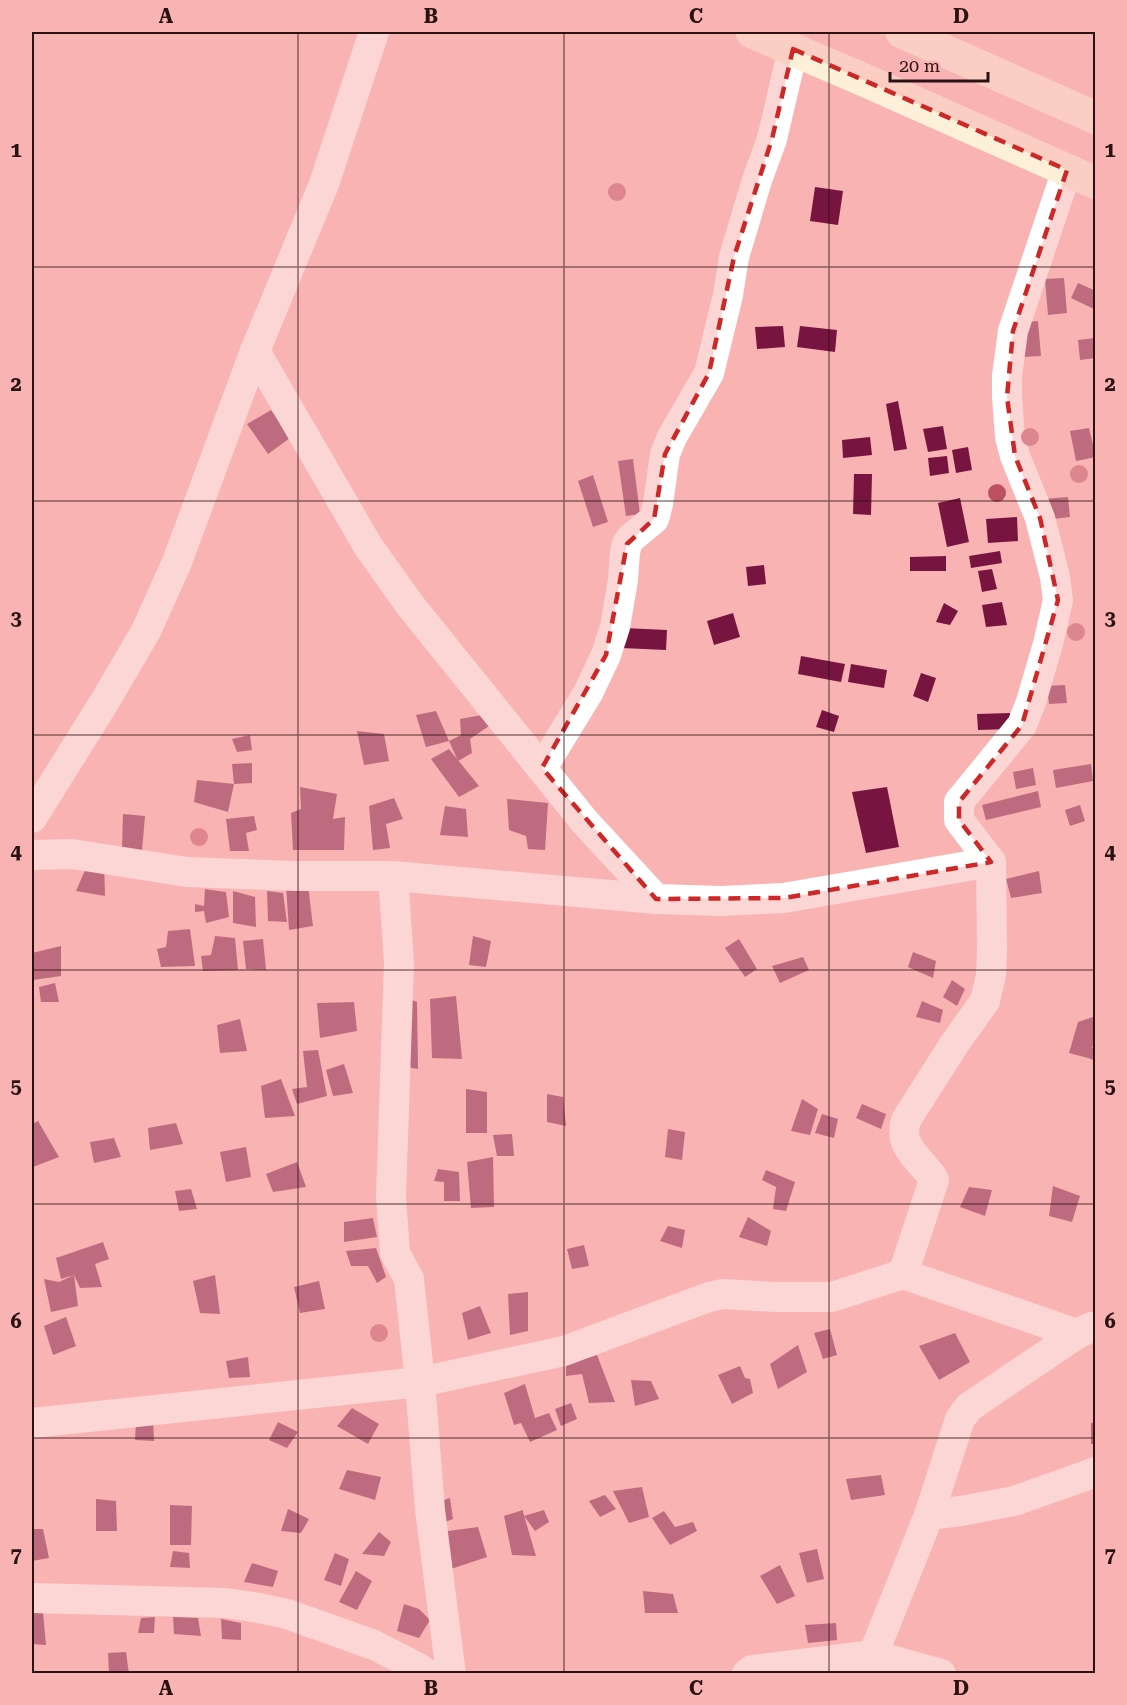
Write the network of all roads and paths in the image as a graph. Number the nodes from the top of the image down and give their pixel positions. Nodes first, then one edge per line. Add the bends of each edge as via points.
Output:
1 (374, 32) edge
2 (752, 32) edge
3 (902, 32) edge
4 (793, 49) junction
5 (1095, 118) edge
6 (1081, 177) edge
7 (255, 351) junction
8 (542, 768) junction
9 (32, 818) edge
10 (32, 855) edge
11 (991, 862) junction
12 (393, 876) junction
13 (656, 899) junction
14 (903, 1274) junction
15 (1086, 1330) edge
16 (420, 1382) junction
17 (32, 1423) edge
18 (1095, 1472) edge
19 (929, 1515) junction
20 (32, 1598) edge
21 (870, 1664) edge
22 (426, 1674) edge
23 (451, 1674) edge
24 (747, 1674) edge
25 (941, 1674) edge

1 - 7 street via 324,184
2 - 4 main road
3 - 5 main road
4 - 6 main road
4 - 8 street via 772,139 734,257 729,295 709,373 665,454 654,519 627,544 615,627 606,655 588,693
6 - 11 street via 1013,331 1007,376 1010,436 1040,518 1058,600 1022,724 959,802 959,820
7 - 8 street via 368,546 410,605
7 - 9 street via 177,562 146,631
8 - 13 street via 584,821
10 - 12 street via 72,854 187,872
11 - 13 street via 784,898
11 - 14 street via 991,975 985,1000 906,1120 903,1131 905,1143 934,1180
12 - 13 street
12 - 16 street via 399,962 392,1221 395,1253 409,1279
14 - 15 street
14 - 16 street via 832,1297 709,1297 564,1351
15 - 19 street via 969,1407 954,1435
16 - 17 street
16 - 23 street via 430,1510
18 - 19 street via 1014,1501
19 - 21 street
20 - 22 street via 225,1603 259,1608 287,1614 374,1646
21 - 24 street via 752,1670
21 - 25 street

